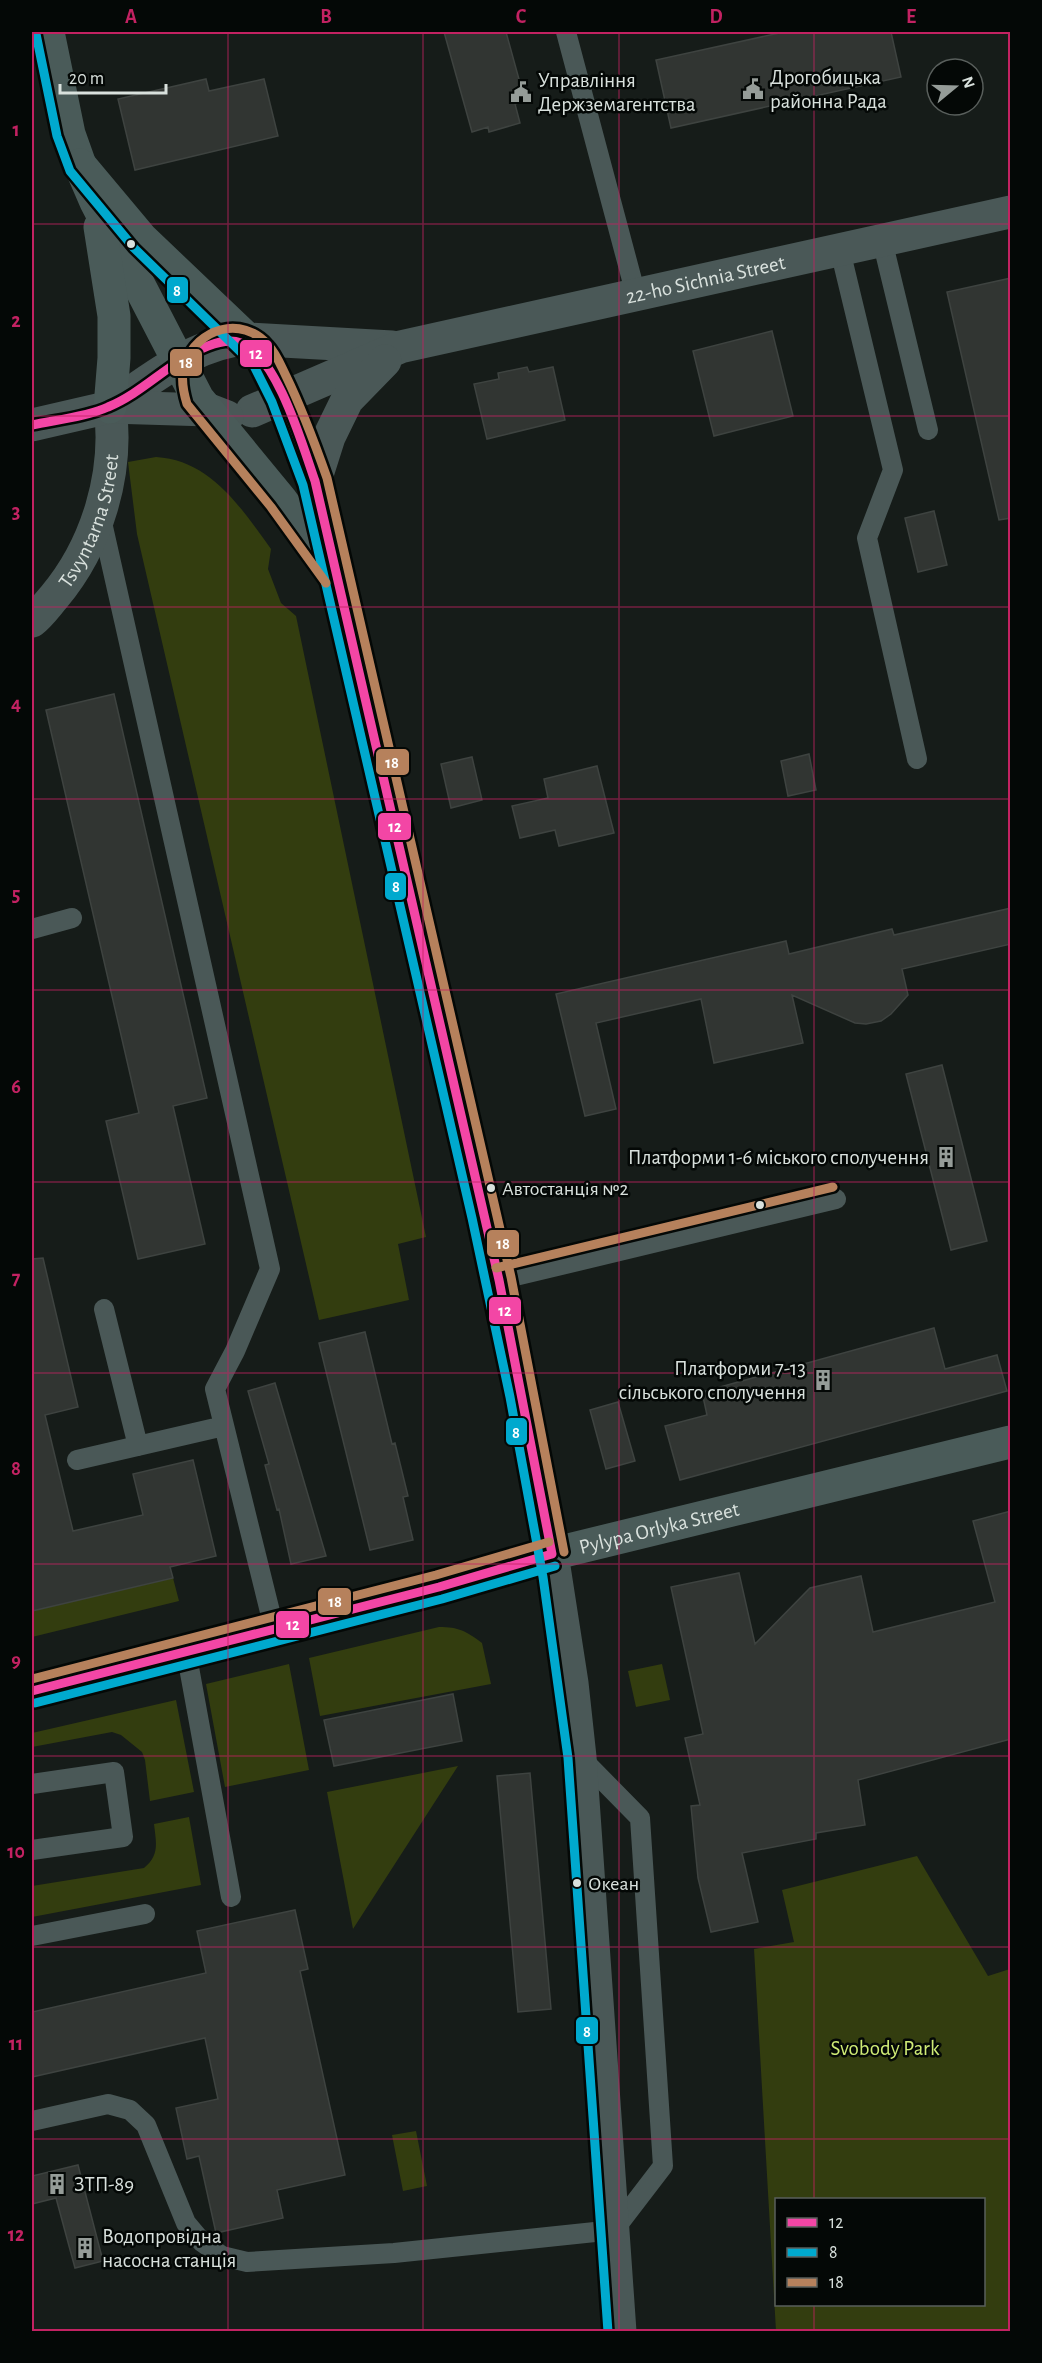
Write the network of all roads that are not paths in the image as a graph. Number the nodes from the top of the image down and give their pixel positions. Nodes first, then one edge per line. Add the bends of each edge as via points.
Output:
1 (48, 32) edge
2 (566, 32) edge
3 (80, 165) junction
4 (96, 202) junction
5 (1011, 212) edge
6 (882, 240) junction
7 (840, 250) junction
8 (636, 295) junction
9 (400, 347) junction
10 (243, 348) junction
11 (179, 361) junction
12 (283, 397) junction
13 (202, 400) junction
14 (111, 407) junction
15 (252, 411) junction
16 (32, 425) edge
17 (928, 430) dead end
18 (315, 481) junction
19 (100, 512) junction
20 (336, 576) junction
21 (32, 621) edge
22 (917, 759) dead end
23 (72, 918) dead end
24 (32, 929) edge
25 (836, 1199) dead end
26 (499, 1280) junction
27 (104, 1309) dead end
28 (224, 1426) junction
29 (1011, 1442) edge
30 (138, 1446) junction
31 (77, 1460) dead end
32 (552, 1554) junction
33 (274, 1628) junction
34 (186, 1651) junction
35 (32, 1691) edge
36 (580, 1757) junction
37 (32, 1784) edge
38 (32, 1850) edge
39 (231, 1897) dead end
40 (145, 1914) dead end
41 (32, 1936) edge
42 (32, 2121) edge
43 (614, 2230) junction
44 (620, 2331) edge

1 - 3 main road via 69,134
2 - 8 lane
3 - 4 main road
3 - 10 main road
4 - 11 main road
4 - 14 main road via 114,316
5 - 6 street, 22-ho Sichnia Street
6 - 7 street, 22-ho Sichnia Street
6 - 17 lane
7 - 8 street, 22-ho Sichnia Street
7 - 22 lane via 893,470 867,538
8 - 9 street, 22-ho Sichnia Street
9 - 10 street
9 - 12 street
9 - 18 street via 347,400 329,437
10 - 11 street
10 - 12 main road
10 - 13 street via 196,362 193,371
10 - 15 street via 268,386
11 - 13 main road
11 - 14 street
12 - 15 street
12 - 18 main road
13 - 14 street
13 - 15 street via 228,417
13 - 20 main road
14 - 16 street
14 - 19 street, Tsvyntarna Street via 111,466
18 - 20 main road
19 - 21 street, Tsvyntarna Street via 90,543 63,586
19 - 28 lane via 270,1269 215,1389
20 - 26 main road
23 - 24 lane
25 - 26 lane
26 - 32 main road
27 - 30 lane
28 - 30 lane
28 - 33 lane
29 - 32 main road, Pylypa Orlyka Street
30 - 31 lane
32 - 33 main road, Pylypa Orlyka Street via 440,1587
32 - 36 street
33 - 34 main road, Pylypa Orlyka Street
34 - 35 main road, Pylypa Orlyka Street
34 - 39 lane
36 - 43 street
36 - 43 lane via 640,1818 663,2166
37 - 38 lane via 114,1772 123,1837
40 - 41 lane
42 - 43 lane via 108,2104 130,2110 146,2125 186,2223 202,2242 222,2256 247,2262 394,2253
43 - 44 street

